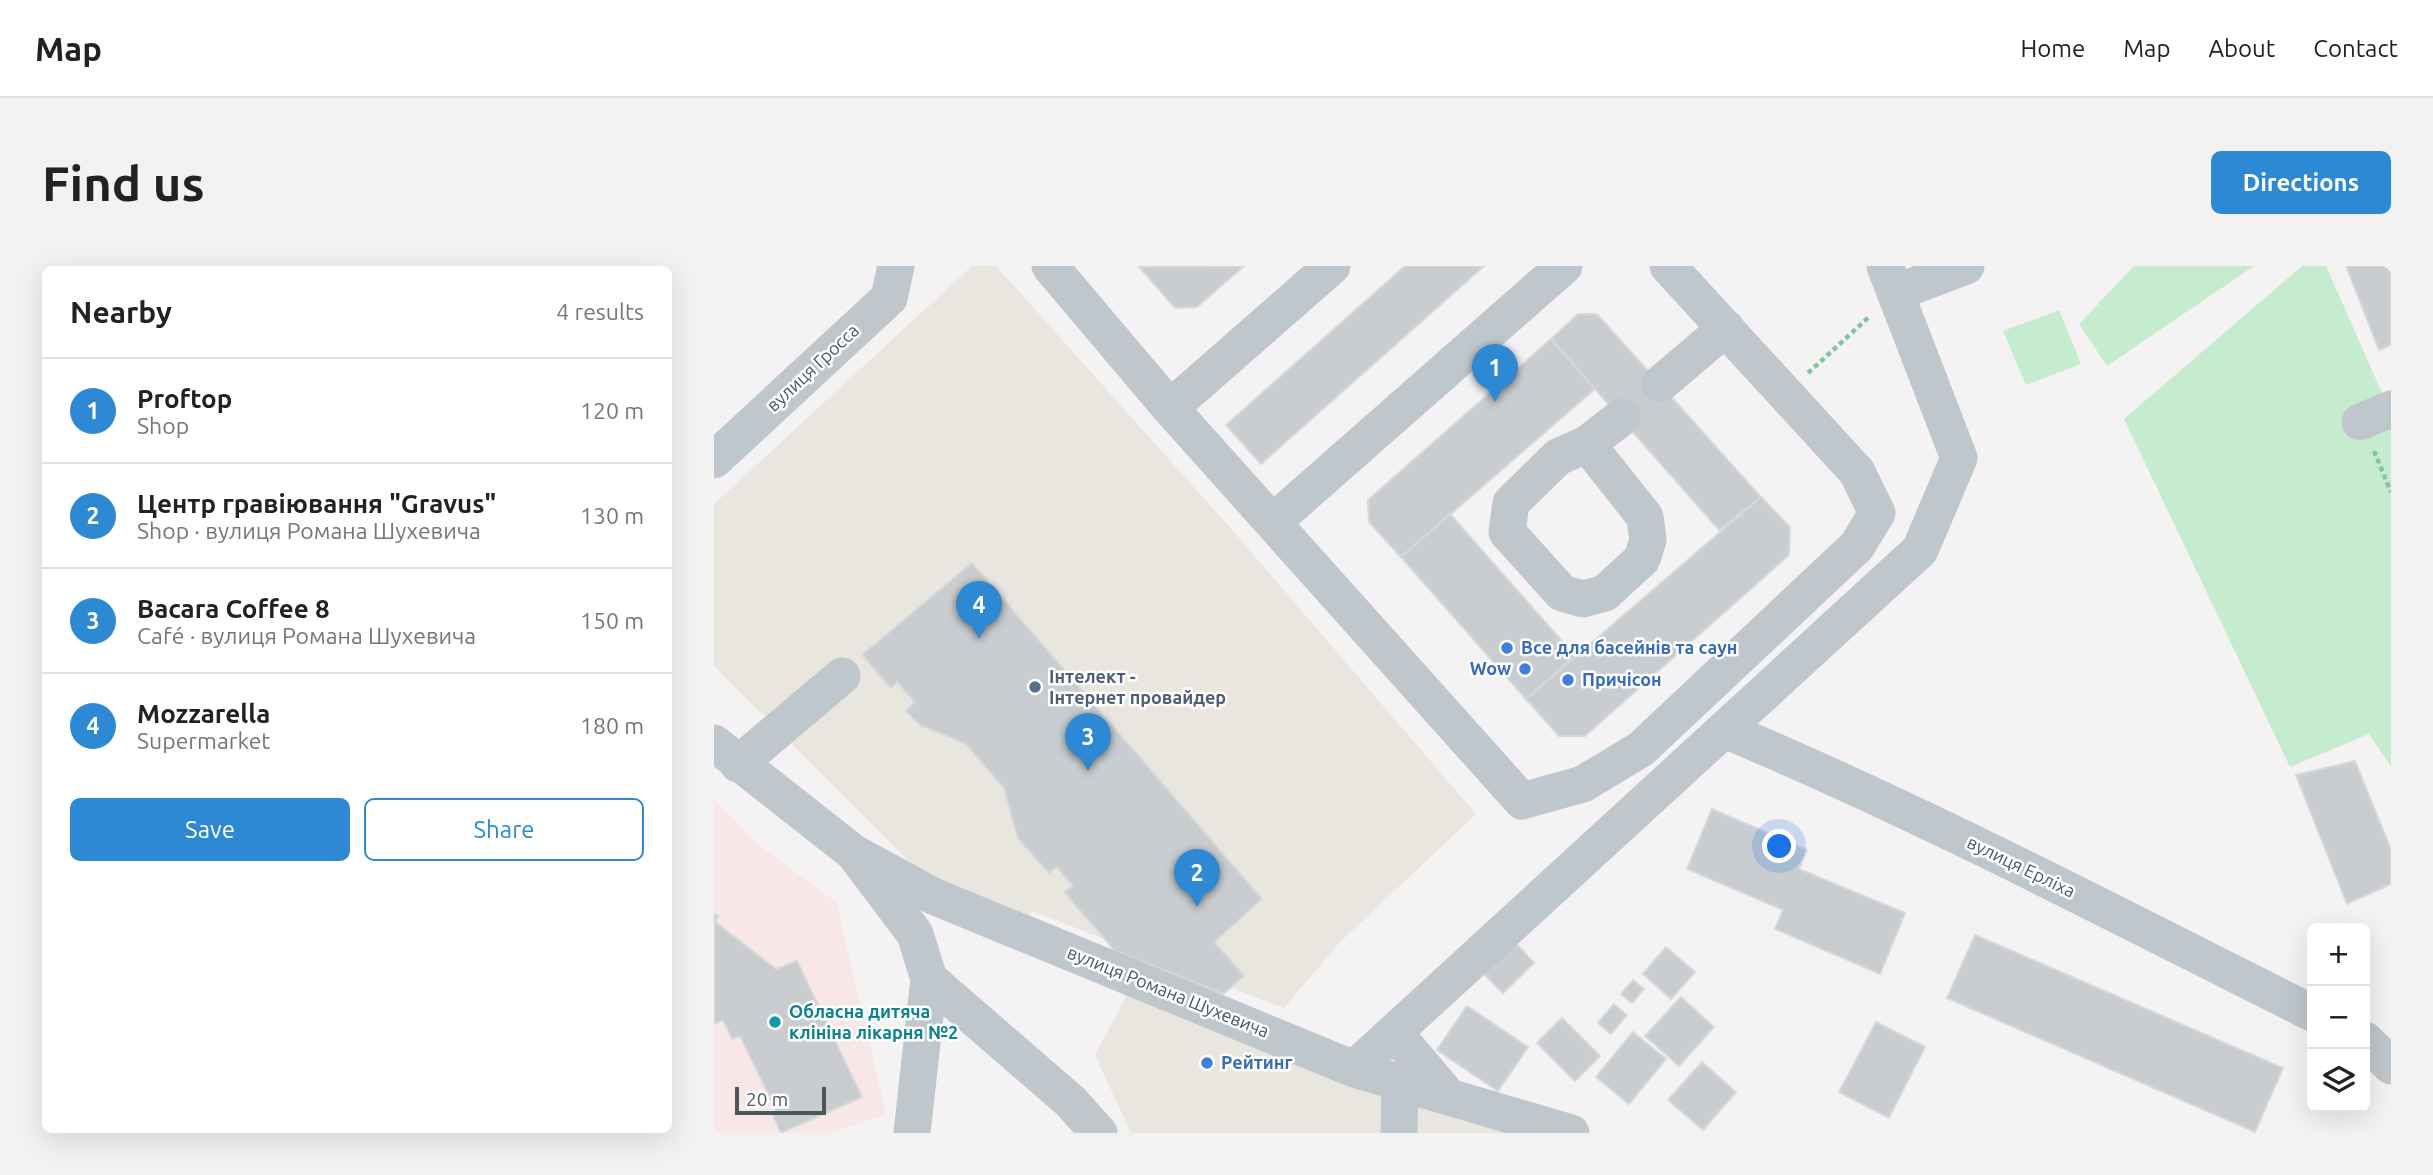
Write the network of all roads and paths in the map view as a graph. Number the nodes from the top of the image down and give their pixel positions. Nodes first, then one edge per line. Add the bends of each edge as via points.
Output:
1 (896, 266) edge
2 (1050, 266) edge
3 (1332, 266) edge
4 (1564, 266) edge
5 (1668, 266) edge
6 (1966, 266) edge
7 (1890, 279) edge
8 (1726, 328) junction
9 (1660, 384) tunnel mouth
10 (1784, 395) junction
11 (1170, 408) junction
12 (2376, 415) edge
13 (1622, 417) tunnel mouth
14 (1587, 444) dead end
15 (714, 460) edge
16 (2391, 492) edge
17 (1273, 522) junction
18 (842, 676) dead end
19 (1725, 730) junction
20 (726, 753) edge
21 (854, 853) junction
22 (929, 979) junction
23 (2307, 1010) edge
24 (1395, 1033) junction
25 (2370, 1045) edge
26 (2391, 1066) edge
27 (1354, 1069) junction
28 (1400, 1082) junction
29 (1448, 1096) junction
30 (912, 1133) edge
31 (1099, 1133) edge
32 (1399, 1133) edge
33 (1571, 1133) edge

1 - 15 street, вулиця Гросса via 889,298
2 - 11 street
3 - 11 street
4 - 17 street
5 - 8 street
6 - 7 street
7 - 10 path
7 - 19 street via 1959,458 1920,550
8 - 9 street
8 - 10 street
10 - 17 street via 1857,472 1877,513 1857,546 1641,749 1583,784 1522,801
11 - 17 street
12 - 16 path
13 - 14 street
18 - 20 street
19 - 23 street, вулиця Ерліха via 1800,761
19 - 24 street
20 - 21 street
21 - 22 street via 915,934
21 - 27 street, вулиця Романа Шухевича via 933,896
22 - 30 street
22 - 31 street via 1070,1101
24 - 27 street
24 - 29 street
25 - 26 street
27 - 28 street, вулиця Романа Шухевича
28 - 29 street, вулиця Романа Шухевича
28 - 32 street
29 - 33 street, вулиця Романа Шухевича

